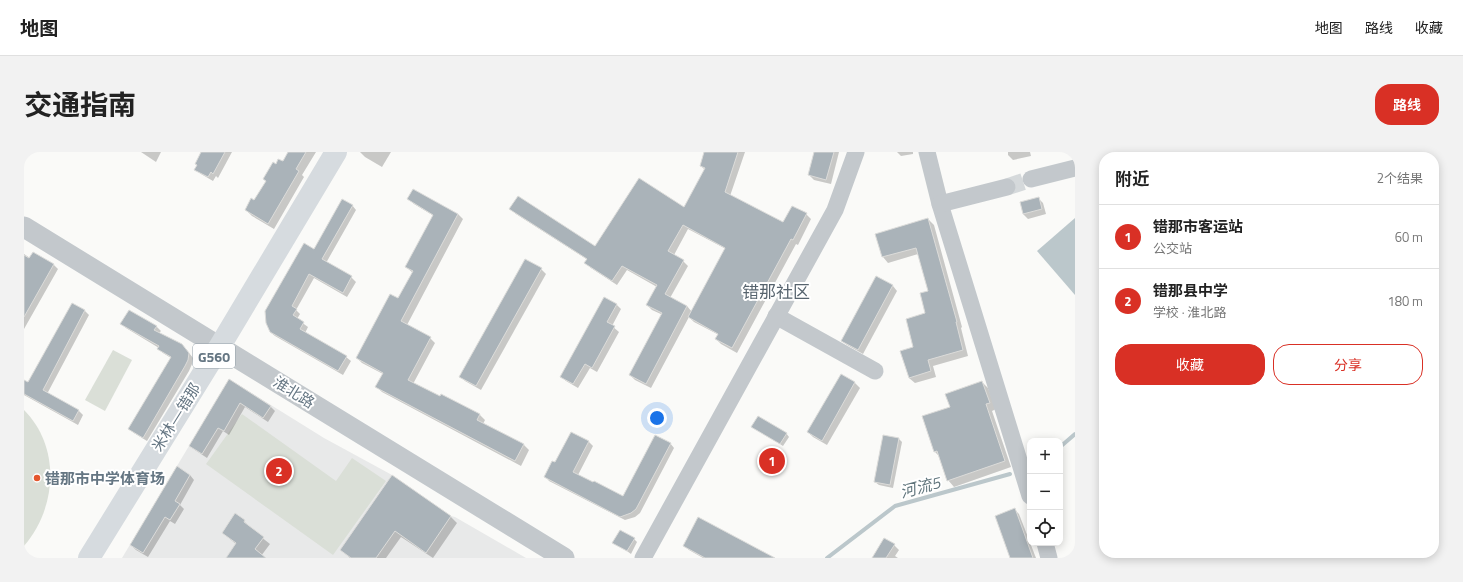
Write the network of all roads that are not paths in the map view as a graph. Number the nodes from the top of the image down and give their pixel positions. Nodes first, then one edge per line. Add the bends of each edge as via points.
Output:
1 (336, 152) edge
2 (856, 152) edge
3 (927, 152) edge
4 (1075, 168) edge
5 (1031, 179) tunnel mouth
6 (1007, 187) tunnel mouth
7 (940, 204) junction
8 (24, 226) edge
9 (776, 316) junction
10 (220, 346) junction
11 (875, 371) dead end
12 (1027, 486) edge
13 (1045, 546) edge
14 (89, 558) edge
15 (564, 558) edge
16 (643, 558) edge
17 (1049, 558) edge

1 - 10 highway, 米林—错那 / G560
2 - 9 street via 834,210
3 - 7 street
4 - 5 street
6 - 7 street
7 - 12 street
8 - 10 street, 淮北路
9 - 11 street
9 - 16 street
10 - 14 highway, 米林—错那 / G560
10 - 15 street, 淮北路
13 - 17 street

